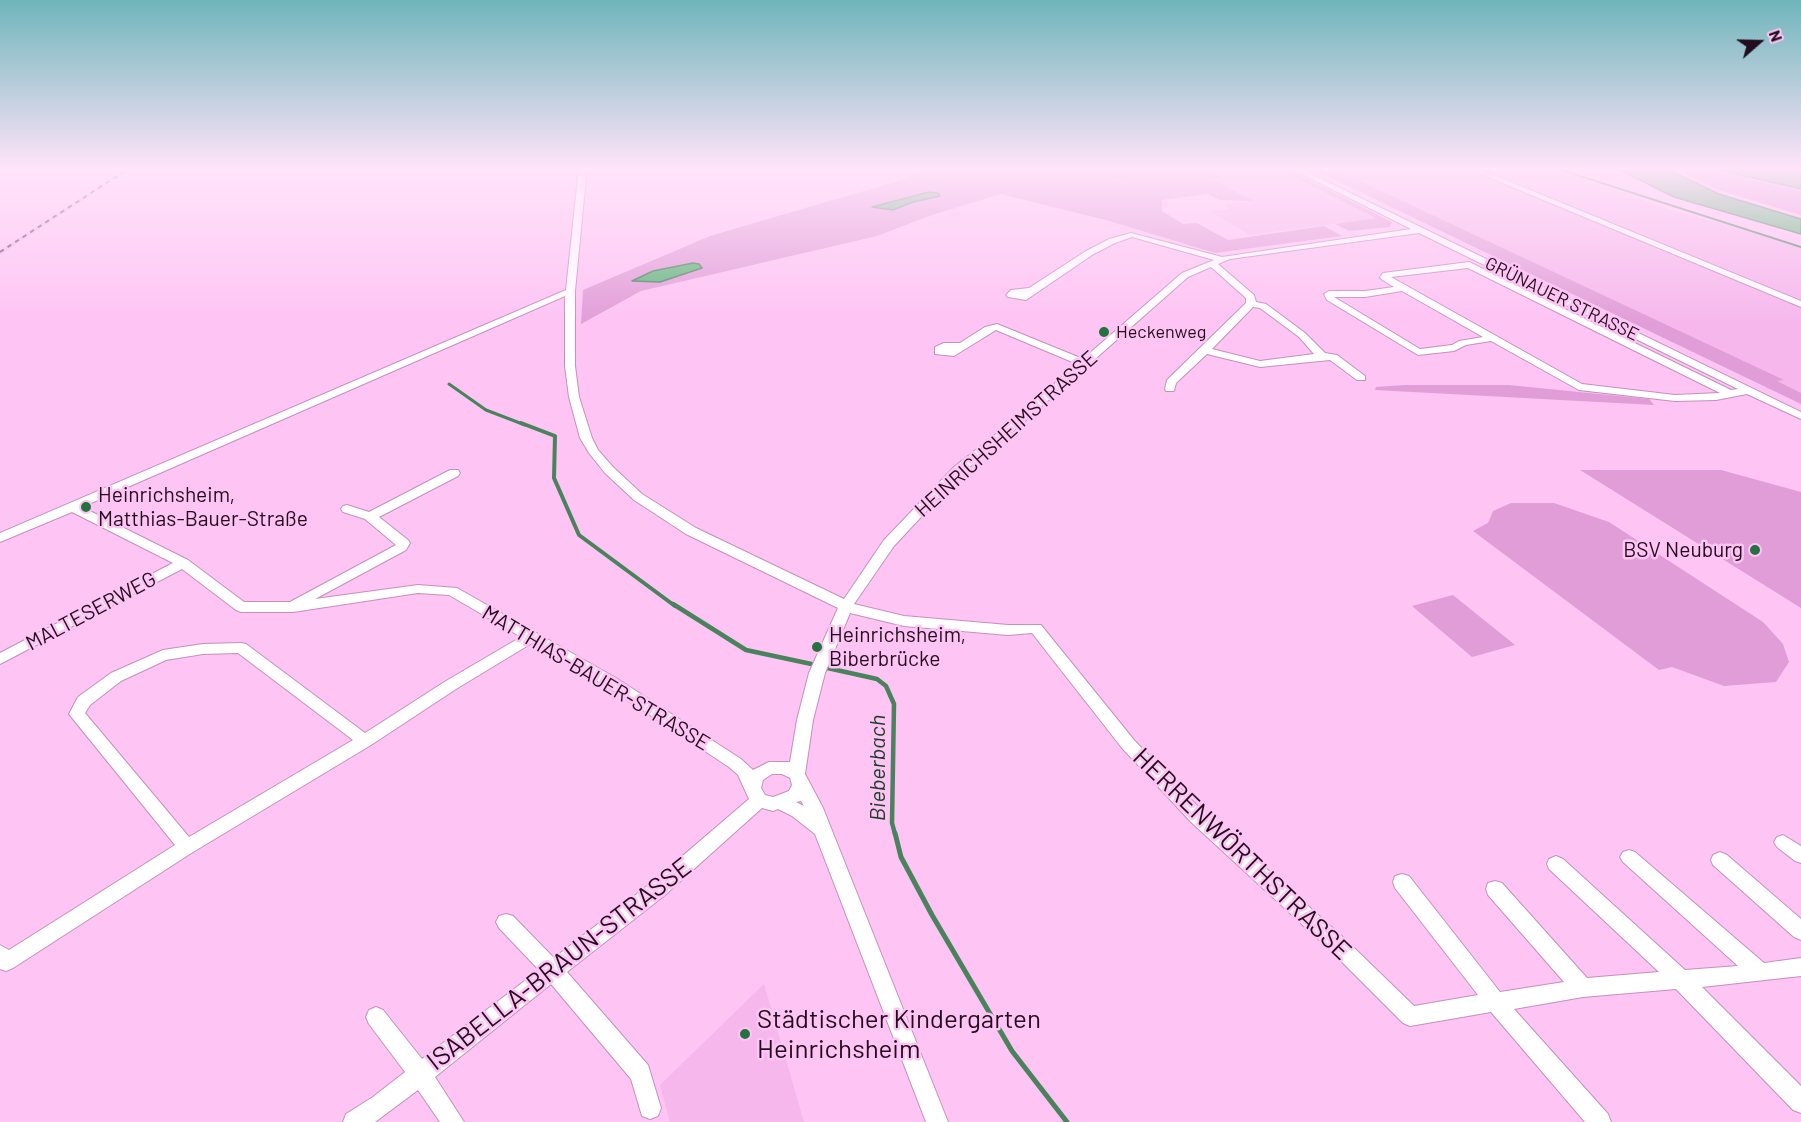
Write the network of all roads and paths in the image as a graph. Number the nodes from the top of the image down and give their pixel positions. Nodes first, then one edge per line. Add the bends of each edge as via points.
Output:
1 (578, 219) edge
2 (1398, 219) edge
3 (1595, 219) edge
4 (1420, 230) junction
5 (1216, 261) junction
6 (1402, 288) junction
7 (570, 291) junction
8 (1031, 291) dead end
9 (1251, 304) junction
10 (1801, 304) edge
11 (1492, 338) junction
12 (962, 346) dead end
13 (1205, 350) junction
14 (1322, 356) junction
15 (1083, 363) junction
16 (1361, 378) dead end
17 (1170, 389) dead end
18 (1748, 390) junction
19 (1730, 394) junction
20 (1801, 416) edge
21 (454, 473) dead end
22 (72, 507) junction
23 (347, 508) dead end
24 (370, 516) junction
25 (0, 538) edge
26 (183, 563) junction
27 (846, 606) junction
28 (292, 607) junction
29 (534, 636) junction
30 (0, 659) edge
31 (803, 734) junction
32 (365, 741) junction
33 (720, 753) junction
34 (773, 767) junction
35 (799, 780) junction
36 (756, 791) junction
37 (781, 803) junction
38 (823, 830) junction
39 (1782, 842) dead end
40 (187, 847) junction
41 (1801, 856) edge
42 (1629, 857) dead end
43 (1720, 860) dead end
44 (1556, 864) dead end
45 (1402, 882) dead end
46 (1496, 889) dead end
47 (506, 922) dead end
48 (1801, 931) edge
49 (0, 954) edge
50 (1801, 967) edge
51 (552, 970) junction
52 (1760, 973) junction
53 (1680, 980) junction
54 (1583, 988) junction
55 (1495, 1002) junction
56 (376, 1017) dead end
57 (420, 1074) junction
58 (1801, 1102) edge
59 (650, 1108) dead end
60 (354, 1122) edge
61 (453, 1122) edge
62 (937, 1122) edge
63 (1600, 1122) edge

1 - 7 street
2 - 4 street, GRÜNAUER STRASSE
3 - 10 street
4 - 5 street, HEINRICHSHEIMSTRASSE
4 - 18 street, GRÜNAUER STRASSE
5 - 8 street via 1137,234 1089,253
5 - 9 street via 1251,297
5 - 15 street, HEINRICHSHEIMSTRASSE via 1185,275
6 - 11 street
6 - 11 street via 1329,294 1418,352
6 - 19 street via 1384,277 1386,274 1469,265
7 - 22 street
7 - 27 street via 574,397 586,438 598,458 638,497 691,531
9 - 13 street
9 - 14 street via 1263,306
11 - 19 street via 1579,387 1675,398
12 - 15 street via 997,327
13 - 14 street via 1260,364
13 - 17 street via 1171,382
14 - 16 street via 1334,357
15 - 27 street, HEINRICHSHEIMSTRASSE via 925,502 889,543
18 - 19 street
18 - 20 street, GRÜNAUER STRASSE
21 - 24 street
22 - 25 street
22 - 26 street, MATTHIAS-BAUER-STRASSE
23 - 24 street
24 - 28 street via 404,543 401,547
26 - 28 street, MATTHIAS-BAUER-STRASSE via 241,607
26 - 30 street, MALTESERWEG
27 - 31 street, HEINRICHSHEIMSTRASSE via 820,666
27 - 55 street, HERRENWÖRTHSTRASSE via 904,621 1008,630 1036,628 1128,744 1197,818 1410,1016
28 - 29 street, MATTHIAS-BAUER-STRASSE via 418,589 452,591
29 - 32 street
29 - 33 street, MATTHIAS-BAUER-STRASSE
31 - 34 street, HEINRICHSHEIMSTRASSE via 788,757
31 - 35 street, HEINRICHSHEIMSTRASSE
32 - 40 street
32 - 40 street via 241,648 163,656 116,677 84,701 77,714
33 - 34 street, MATTHIAS-BAUER-STRASSE via 750,765
33 - 36 street, MATTHIAS-BAUER-STRASSE via 744,770
34 - 35 street via 785,767
34 - 36 street, HEINRICHSHEIMSTRASSE via 755,777
35 - 37 street via 795,796
35 - 38 street
36 - 37 street via 773,804
36 - 51 street, ISABELLA-BRAUN-STRASSE via 658,889
37 - 38 street via 798,810
38 - 62 street
39 - 41 street
40 - 49 street via 6,962
42 - 52 street
43 - 48 street
44 - 53 street
45 - 55 street
46 - 54 street
47 - 51 street
50 - 52 street, HERRENWÖRTHSTRASSE
51 - 57 street, ISABELLA-BRAUN-STRASSE
51 - 59 street via 640,1073
52 - 53 street, HERRENWÖRTHSTRASSE
53 - 54 street, HERRENWÖRTHSTRASSE
53 - 58 street
54 - 55 street, HERRENWÖRTHSTRASSE
55 - 63 street
56 - 57 street
57 - 60 street, ISABELLA-BRAUN-STRASSE
57 - 61 street

